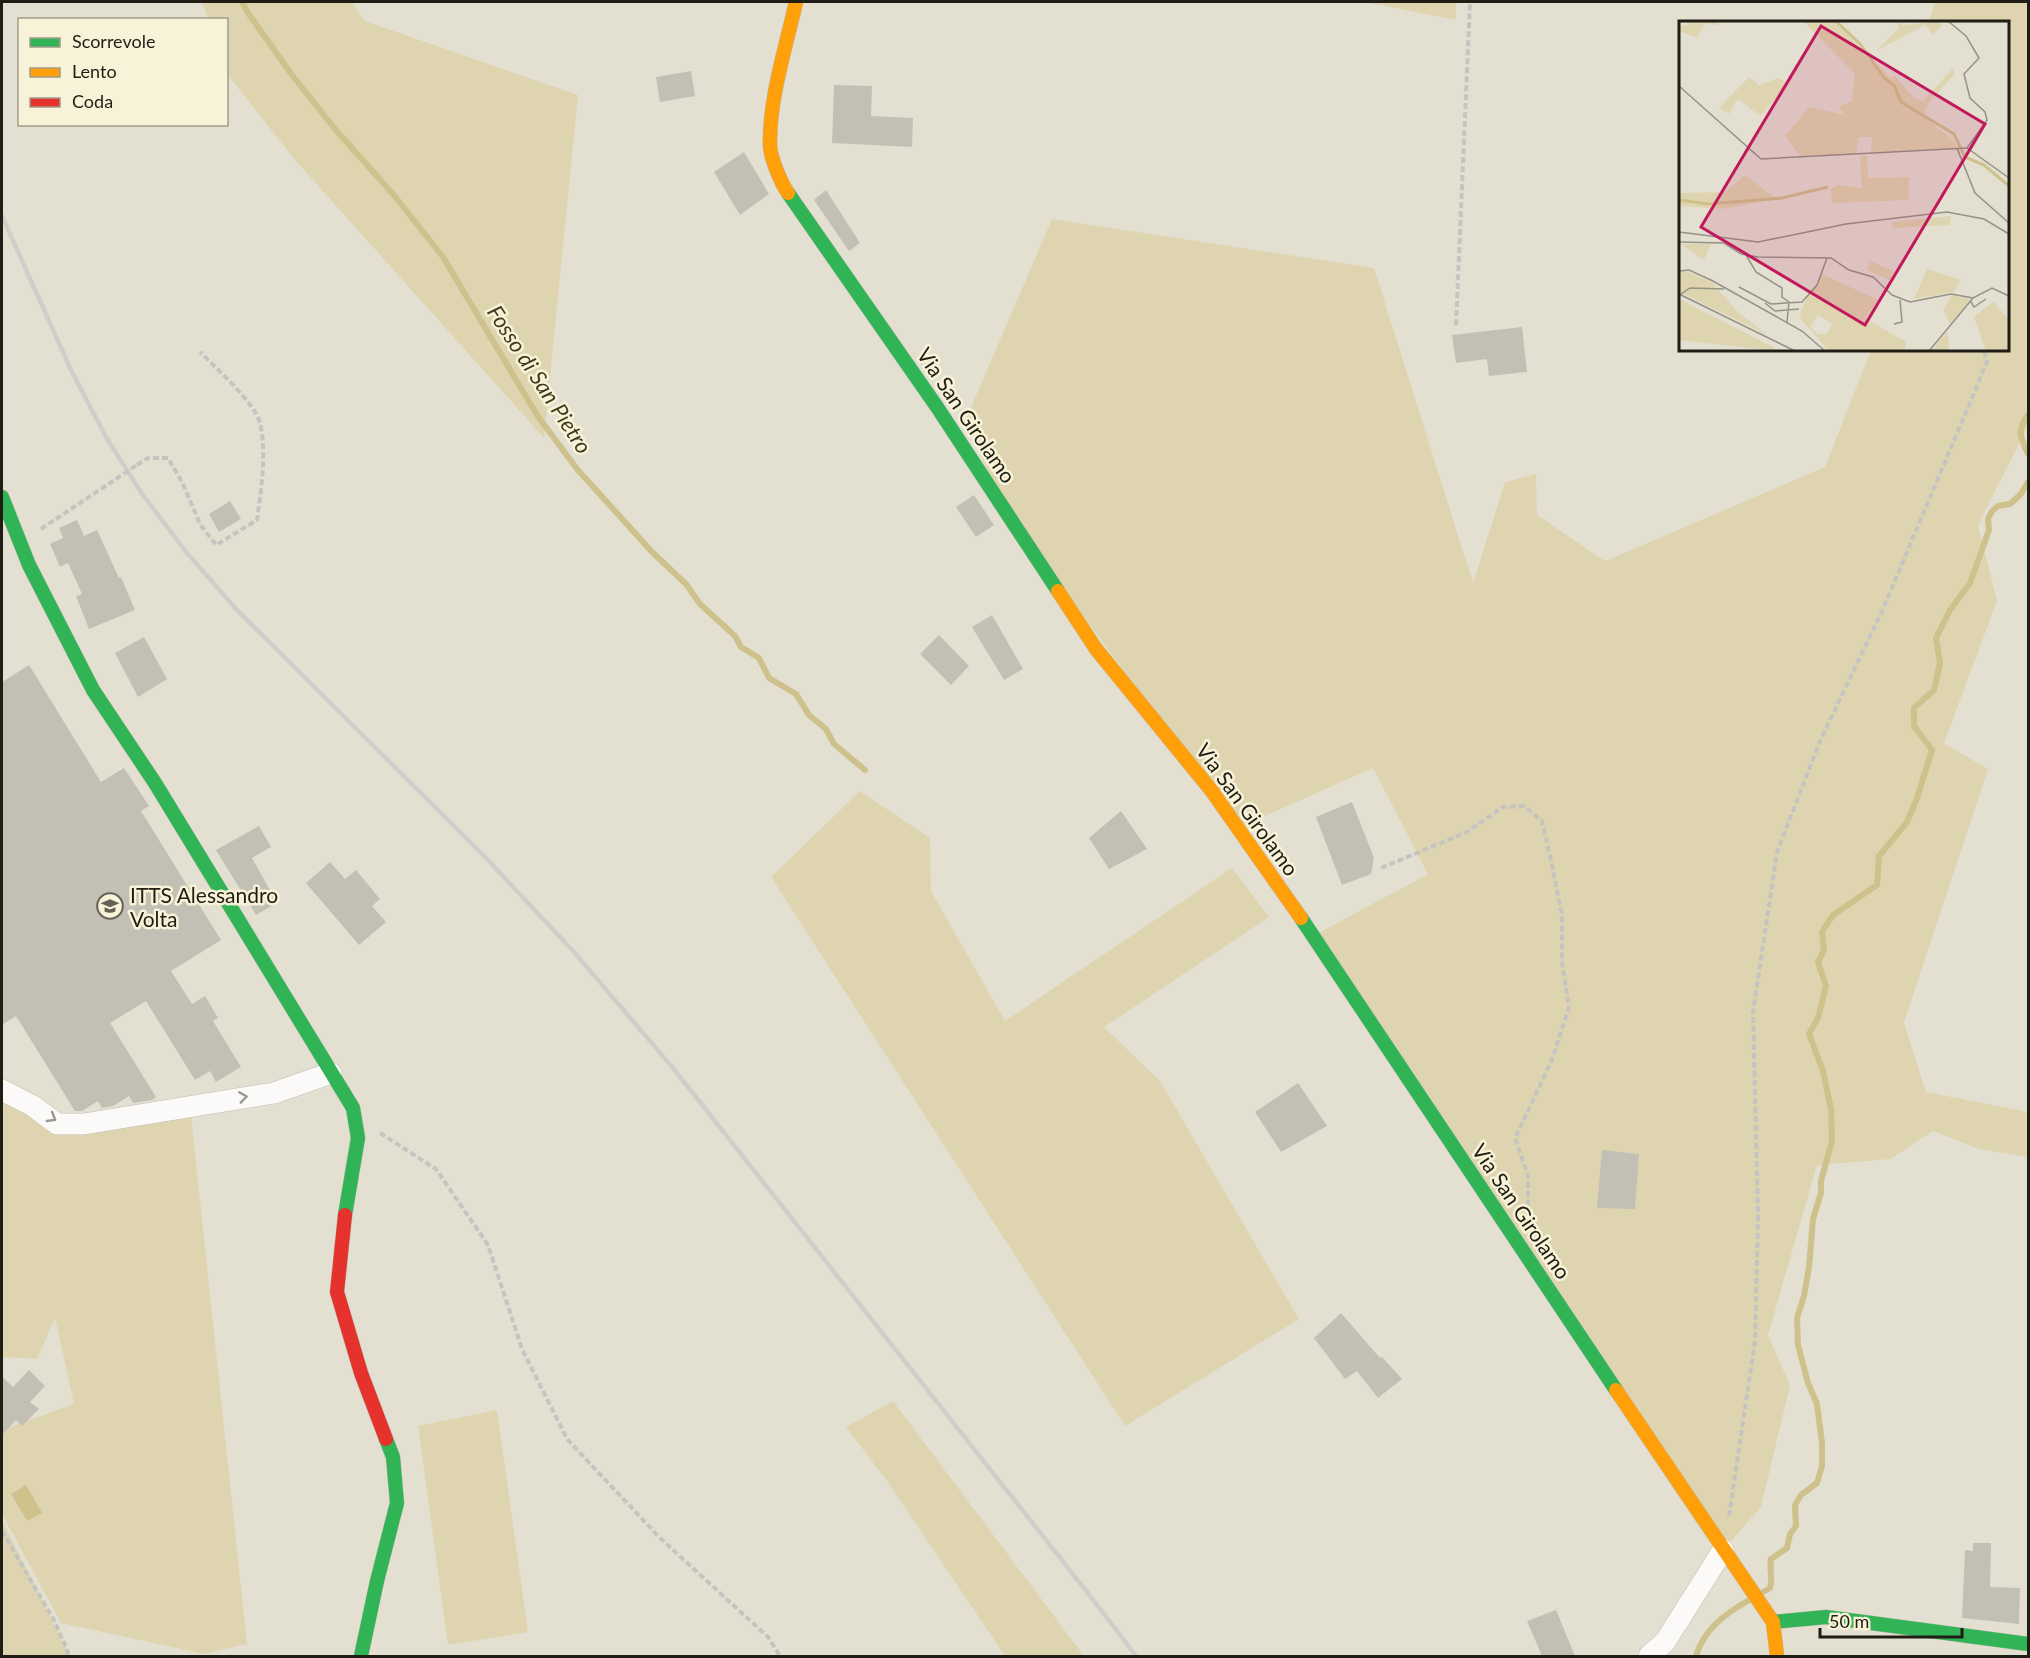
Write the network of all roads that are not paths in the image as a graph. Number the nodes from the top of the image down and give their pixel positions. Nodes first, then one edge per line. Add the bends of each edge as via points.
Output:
1 (796, 2) edge
2 (2, 497) edge
3 (331, 1073) junction
4 (2, 1090) edge
5 (1723, 1550) junction
6 (1773, 1622) junction
7 (2028, 1644) edge
8 (361, 1656) edge
9 (1649, 1656) edge
10 (1777, 1656) edge

1 - 5 street, Via San Girolamo via 772,111 770,148 784,187 937,406 1096,650 1211,790 1313,936
2 - 3 street via 29,565 93,690 155,783
4 -> 3 street via 57,1124 84,1124 274,1093
3 - 8 street via 353,1108 358,1138 337,1292 361,1373 393,1457 397,1503
5 - 6 street, Via San Girolamo
5 - 9 street via 1665,1642
6 - 7 street via 1826,1617
6 - 10 street

